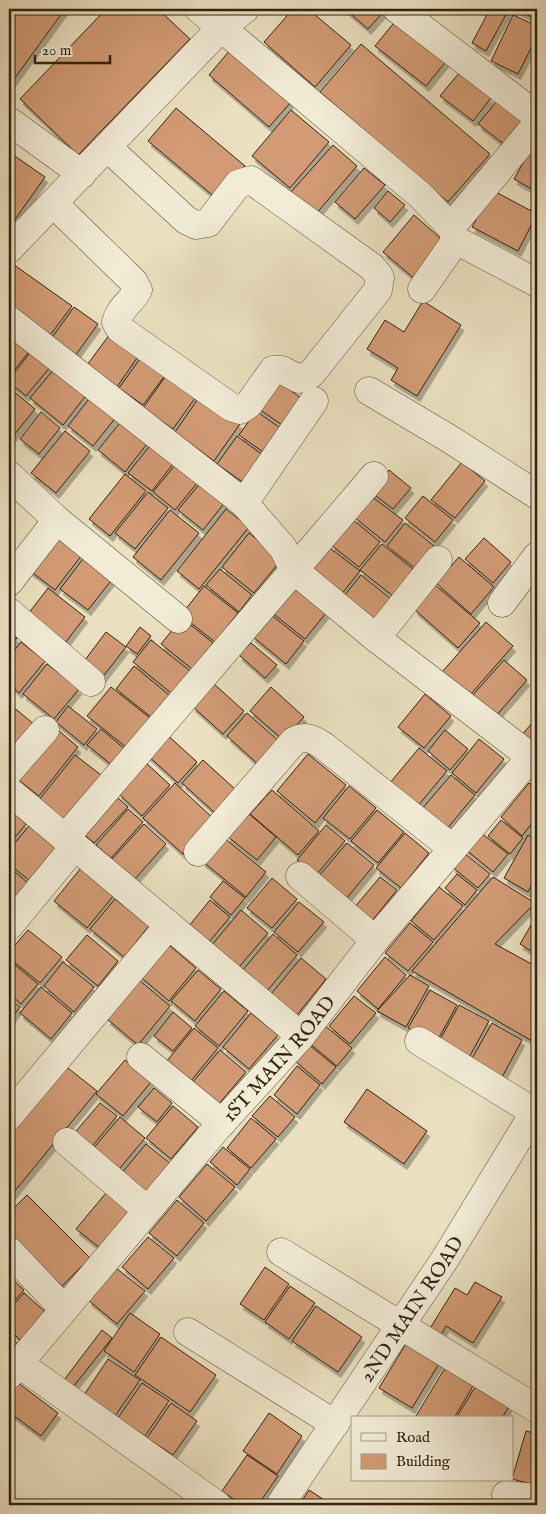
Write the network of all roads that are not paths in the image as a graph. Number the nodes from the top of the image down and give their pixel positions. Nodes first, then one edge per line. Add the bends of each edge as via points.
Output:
1 (199, 9) edge
2 (245, 9) edge
3 (397, 9) edge
4 (221, 28) junction
5 (537, 116) edge
6 (9, 121) edge
7 (537, 124) edge
8 (107, 146) junction
9 (82, 174) junction
10 (53, 203) junction
11 (453, 233) junction
12 (9, 249) edge
13 (537, 283) edge
14 (422, 289) dead end
15 (9, 320) edge
16 (369, 390) dead end
17 (314, 401) dead end
18 (9, 475) edge
19 (374, 476) dead end
20 (537, 495) edge
21 (244, 503) junction
22 (57, 520) junction
23 (537, 556) edge
24 (438, 560) dead end
25 (294, 570) junction
26 (9, 582) edge
27 (502, 603) dead end
28 (9, 612) edge
29 (178, 620) dead end
30 (376, 638) junction
31 (91, 682) dead end
32 (45, 730) dead end
33 (534, 759) edge
34 (9, 771) edge
35 (9, 791) edge
36 (70, 842) junction
37 (452, 848) junction
38 (198, 852) dead end
39 (300, 876) dead end
40 (169, 925) junction
41 (9, 926) edge
42 (375, 940) junction
43 (301, 1036) junction
44 (419, 1041) dead end
45 (141, 1057) dead end
46 (536, 1111) edge
47 (9, 1116) edge
48 (222, 1123) junction
49 (67, 1142) dead end
50 (147, 1210) junction
51 (9, 1251) edge
52 (281, 1252) dead end
53 (64, 1308) junction
54 (401, 1325) junction
55 (188, 1332) dead end
56 (13, 1369) edge
57 (537, 1409) edge
58 (335, 1424) junction
59 (506, 1495) dead end
60 (537, 1498) edge
61 (217, 1505) edge
62 (280, 1505) edge

1 - 4 street
2 - 4 street
3 - 5 street
4 - 8 street
4 - 11 street via 420,195
6 - 9 street
7 - 11 street
8 - 9 street
8 - 10 street via 186,220 196,225 208,223 238,184 250,180 372,267 380,277 378,290 310,374 299,379 282,370 273,370 249,404 240,410 120,330 116,322 118,312 134,298 138,290 134,282
9 - 10 street
10 - 12 street
11 - 13 street
11 - 14 street
15 - 21 street
16 - 20 street
17 - 21 street
18 - 22 street
19 - 25 street
21 - 25 street via 283,548
22 - 26 street
22 - 29 street
23 - 27 street
24 - 30 street
25 - 30 street
25 - 36 street
28 - 31 street
30 - 33 street
32 - 34 street
33 - 37 street, 1ST MAIN ROAD
35 - 36 street
36 - 40 street
36 - 41 street
37 - 38 street via 324,746 309,738 301,738 294,741
37 - 42 street, 1ST MAIN ROAD
39 - 42 street
40 - 43 street
40 - 47 street
42 - 43 street, 1ST MAIN ROAD
43 - 48 street, 1ST MAIN ROAD
44 - 46 street
45 - 48 street
46 - 54 street, 2ND MAIN ROAD
48 - 50 street, 1ST MAIN ROAD
49 - 50 street
50 - 53 street, 1ST MAIN ROAD
51 - 53 street
52 - 54 street
53 - 56 street, 1ST MAIN ROAD
54 - 57 street
54 - 58 street, 2ND MAIN ROAD
55 - 58 street
56 - 61 street
58 - 62 street, 2ND MAIN ROAD
59 - 60 street

